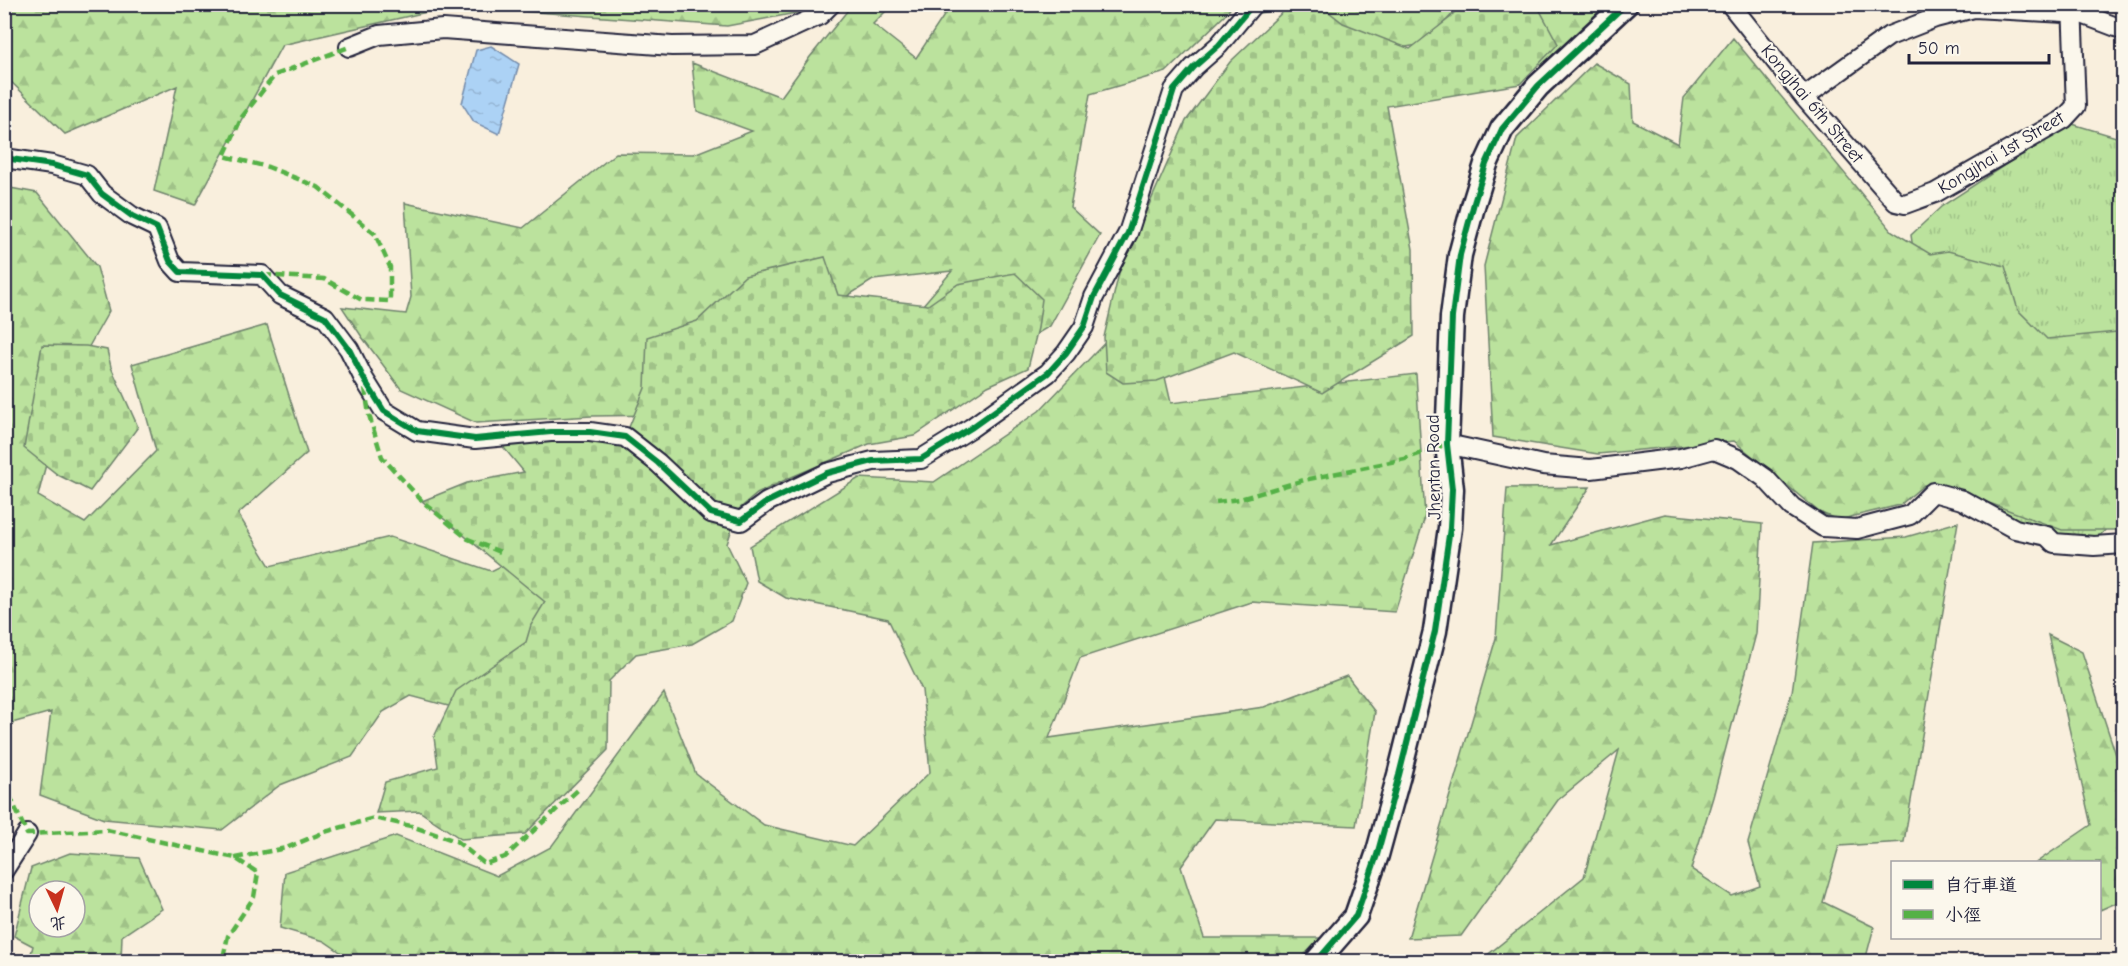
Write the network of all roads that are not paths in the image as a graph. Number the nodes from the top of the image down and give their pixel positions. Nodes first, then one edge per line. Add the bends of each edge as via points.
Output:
1 (831, 4) edge
2 (1253, 4) edge
3 (1626, 4) edge
4 (1730, 4) edge
5 (2072, 9) edge
6 (2124, 30) edge
7 (349, 47) dead end
8 (1804, 97) junction
9 (4, 159) edge
10 (1896, 202) joint
11 (1447, 444) junction
12 (2124, 544) edge
13 (27, 834) dead end
14 (4, 870) edge
15 (1316, 962) edge

1 - 7 street via 820,15 755,45 672,46 443,30 379,35
2 - 9 street via 1220,45 1174,90 1128,233 1094,297 1084,327 1048,373 921,459 873,461 827,473 767,502 741,521 711,513 625,437 551,432 475,439 417,431 384,411 349,349 325,317 280,295 262,275 180,272 170,261 157,228 102,195 87,175 52,165
3 - 11 street, Jhentan Road via 1538,86 1502,129 1486,165 1460,255 1453,306
4 - 8 street, Kongjhai 6th Street
5 - 6 street
5 - 8 street via 1974,8 1935,18 1889,36
5 - 10 street, Kongjhai 1st Street via 2076,106 2064,118 1935,193 1905,204
8 - 10 street, Kongjhai 6th Street
11 - 12 street via 1543,465 1591,469 1681,458 1714,449 1738,459 1765,478 1792,507 1823,527 1857,529 1910,515 1933,492 1962,500 2015,529 2047,536 2054,543
11 - 15 street, Jhentan Road via 1452,489 1447,550 1435,631 1402,764 1356,916
13 - 14 street

